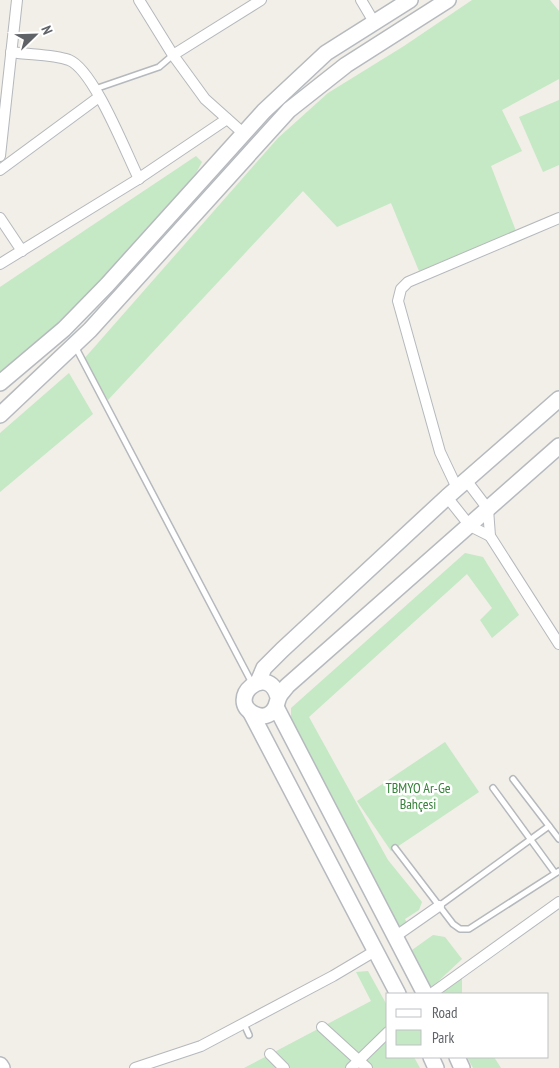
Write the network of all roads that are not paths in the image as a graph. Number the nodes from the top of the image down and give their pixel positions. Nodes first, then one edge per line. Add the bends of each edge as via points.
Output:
1 (17, 0) edge
2 (139, 0) edge
3 (261, 0) edge
4 (361, 0) edge
5 (410, 0) edge
6 (448, 0) edge
7 (374, 22) junction
8 (12, 52) junction
9 (173, 55) junction
10 (97, 93) junction
11 (227, 119) junction
12 (243, 133) junction
13 (0, 156) edge
14 (0, 170) edge
15 (139, 179) junction
16 (0, 218) edge
17 (559, 218) edge
18 (22, 251) junction
19 (0, 264) edge
20 (74, 345) junction
21 (0, 383) edge
22 (559, 399) edge
23 (0, 415) edge
24 (559, 446) edge
25 (457, 488) junction
26 (488, 509) junction
27 (470, 526) junction
28 (490, 536) junction
29 (559, 644) edge
30 (255, 683) junction
31 (277, 702) junction
32 (252, 713) junction
33 (513, 779) dead end
34 (493, 788) dead end
35 (549, 826) junction
36 (530, 839) junction
37 (559, 839) edge
38 (395, 848) dead end
39 (557, 872) edge
40 (559, 902) edge
41 (439, 906) junction
42 (396, 936) junction
43 (375, 950) junction
44 (397, 993) edge
45 (424, 993) edge
46 (432, 993) edge
47 (244, 1023) junction
48 (322, 1027) dead end
49 (386, 1034) edge
50 (249, 1035) dead end
51 (270, 1054) dead end
52 (355, 1064) edge
53 (135, 1068) edge
54 (284, 1068) edge
55 (367, 1068) edge

1 - 8 street
2 - 9 street
3 - 9 street
4 - 7 street
5 - 7 street
6 - 20 street via 346,65 289,110
7 - 12 street via 326,53
8 - 10 street via 70,60 86,75
8 - 13 street
9 - 10 lane via 159,67
9 - 11 street via 205,99
10 - 14 street
10 - 15 street
11 - 12 street
11 - 15 street
12 - 21 street via 107,285 64,329
15 - 18 street
16 - 18 street
17 - 25 street via 408,282 399,294 398,301 440,452
18 - 19 street
20 - 23 street
20 - 30 lane
22 - 25 street
24 - 26 street
25 - 26 street
25 - 27 street
25 - 30 street via 282,650 264,668
26 - 27 street
26 - 28 street
27 - 28 street
27 - 31 street via 330,648
28 - 29 street
30 - 31 street via 263,682 273,687
30 - 32 street via 248,688 244,698
31 - 32 street via 265,716
31 - 42 street
32 - 43 street
33 - 35 lane
34 - 36 lane
35 - 36 lane
35 - 37 lane
36 - 39 lane
36 - 41 lane
38 - 41 lane
39 - 41 lane via 469,929 460,929 453,924
40 - 46 street
41 - 42 street
42 - 43 street
42 - 45 street
43 - 44 street
43 - 47 street
47 - 50 lane
47 - 53 street via 201,1046
48 - 52 street
49 - 52 street
51 - 54 street
52 - 55 street

